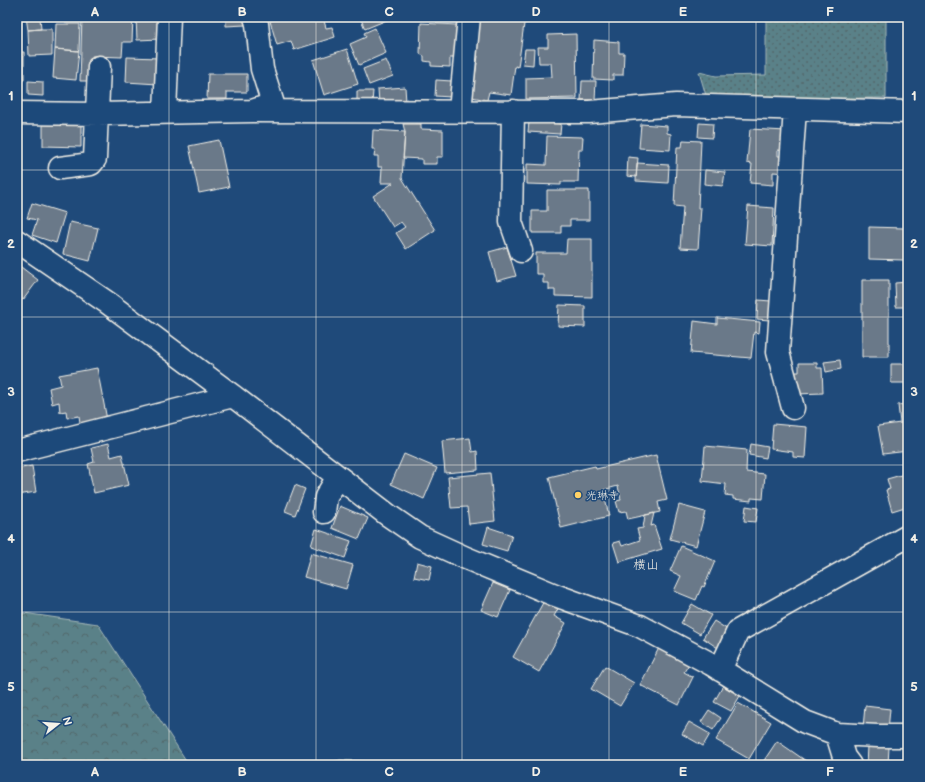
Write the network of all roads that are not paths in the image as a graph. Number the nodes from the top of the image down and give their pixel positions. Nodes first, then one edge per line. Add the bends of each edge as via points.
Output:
1 (169, 17) edge
2 (255, 17) edge
3 (469, 17) edge
4 (99, 67) dead end
5 (795, 109) junction
6 (252, 111) junction
7 (460, 111) junction
8 (165, 112) junction
9 (513, 112) junction
10 (908, 112) edge
11 (17, 113) edge
12 (98, 114) junction
13 (60, 168) dead end
14 (17, 241) edge
15 (521, 251) dead end
16 (233, 396) junction
17 (793, 408) dead end
18 (17, 451) edge
19 (338, 476) junction
20 (324, 512) dead end
21 (908, 536) edge
22 (720, 670) junction
23 (836, 734) junction
24 (908, 736) edge
25 (850, 765) edge

1 - 8 street
2 - 6 street via 262,69 273,104
3 - 7 street
4 - 12 street
5 - 9 street via 676,105 589,112
5 - 10 street
5 - 17 street via 778,352
6 - 7 street
6 - 8 street
7 - 9 street
8 - 12 street
9 - 15 street via 511,222
11 - 12 street
12 - 13 street via 96,159 90,164
14 - 16 street via 108,303
16 - 18 street
16 - 19 street
19 - 20 street via 326,497
19 - 22 street via 420,537 466,558 640,626
21 - 22 street via 738,631
22 - 23 street via 805,722
23 - 24 street
23 - 25 street via 844,757

